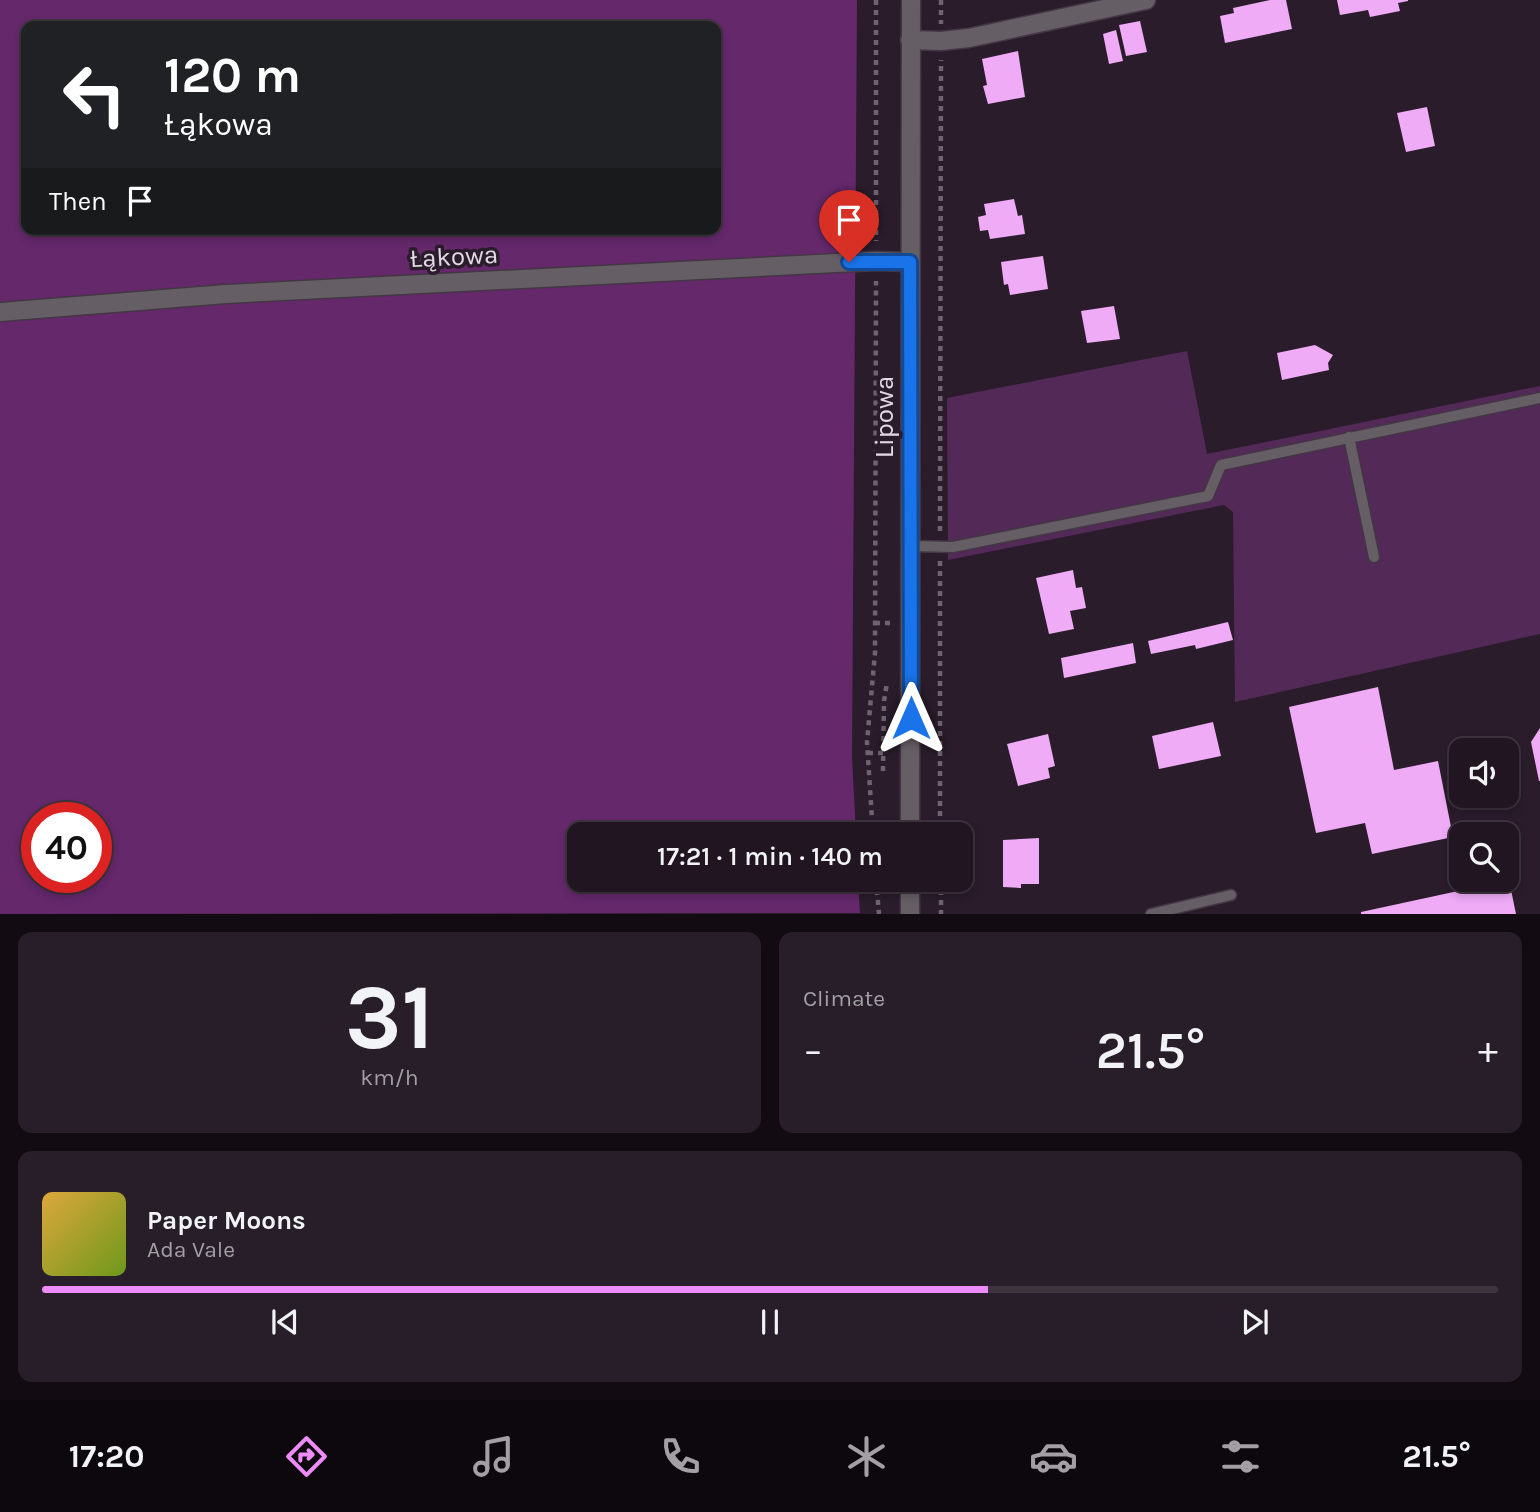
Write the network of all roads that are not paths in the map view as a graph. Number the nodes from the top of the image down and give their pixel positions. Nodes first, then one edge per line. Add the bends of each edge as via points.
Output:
1 (911, 0) edge
2 (1146, 0) edge
3 (910, 40) junction
4 (910, 262) junction
5 (0, 312) edge
6 (1540, 398) edge
7 (1349, 437) junction
8 (910, 546) junction
9 (1374, 557) dead end
10 (910, 822) edge
11 (910, 892) edge
12 (1231, 895) dead end
13 (910, 914) edge
14 (1151, 914) edge

1 - 3 street, Lipowa
2 - 3 street via 969,38
3 - 4 street, Lipowa
4 - 5 street, Łąkowa via 226,294
4 - 8 street, Lipowa
6 - 7 lane
7 - 8 lane via 1221,465 1208,496 953,547
7 - 9 lane
8 - 10 street, Lipowa
11 - 13 street
12 - 14 lane

